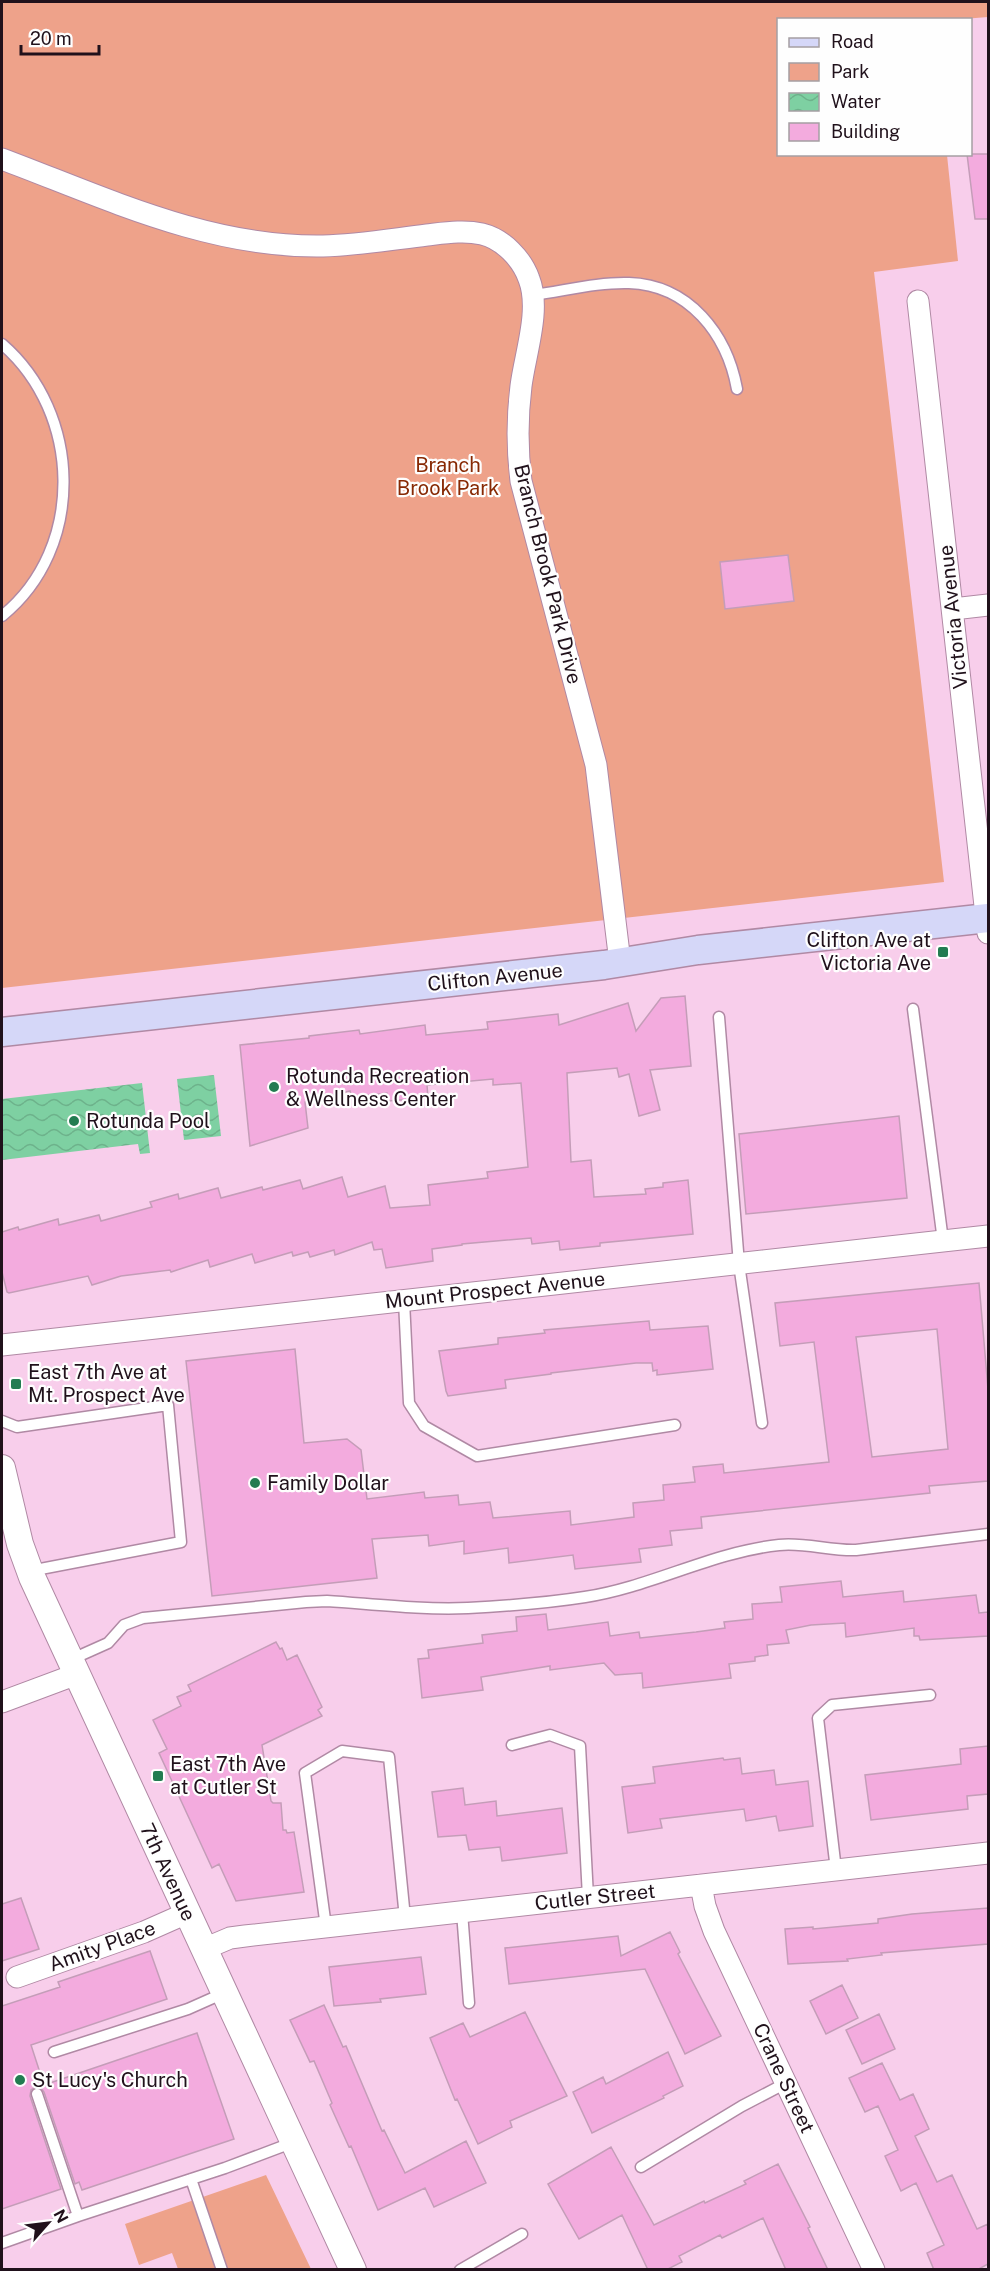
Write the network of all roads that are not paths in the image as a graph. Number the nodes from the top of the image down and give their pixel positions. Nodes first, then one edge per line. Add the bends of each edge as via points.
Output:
1 (2, 159) edge
2 (533, 295) junction
3 (918, 301) dead end
4 (2, 344) edge
5 (737, 389) dead end
6 (988, 604) edge
7 (952, 609) junction
8 (2, 616) edge
9 (988, 923) edge
10 (620, 962) junction
11 (913, 1009) dead end
12 (719, 1017) dead end
13 (2, 1032) edge
14 (988, 1236) edge
15 (943, 1241) junction
16 (738, 1264) junction
17 (404, 1300) junction
18 (2, 1345) edge
19 (2, 1421) edge
20 (762, 1423) dead end
21 (675, 1425) dead end
22 (2, 1468) edge
23 (988, 1534) edge
24 (30, 1572) junction
25 (73, 1667) junction
26 (930, 1695) dead end
27 (2, 1702) edge
28 (512, 1745) dead end
29 (988, 1853) edge
30 (836, 1870) junction
31 (701, 1885) junction
32 (588, 1898) junction
33 (462, 1912) junction
34 (188, 1913) junction
35 (405, 1918) junction
36 (326, 1927) junction
37 (204, 1949) junction
38 (16, 1977) dead end
39 (224, 1993) junction
40 (469, 2003) dead end
41 (54, 2052) dead end
42 (786, 2083) junction
43 (37, 2094) dead end
44 (294, 2142) junction
45 (641, 2168) dead end
46 (191, 2179) junction
47 (78, 2216) junction
48 (522, 2234) dead end
49 (2, 2243) edge
50 (222, 2270) edge
51 (352, 2270) edge
52 (460, 2270) edge
53 (874, 2270) edge

1 - 2 street, Branch Brook Park Drive via 165,220 245,240 326,246 454,232 481,234 501,243 517,258 530,280
2 - 5 lane via 630,283 675,294 697,310 718,335
2 - 10 street, Branch Brook Park Drive via 519,406 521,482 596,765
3 - 7 street, Victoria Avenue
4 - 8 lane via 34,379 49,408 64,469 57,530 47,559 30,586
6 - 7 street
7 - 9 street, Victoria Avenue
9 - 10 main road, Clifton Avenue
10 - 13 main road, Clifton Avenue
11 - 15 lane
12 - 16 lane
14 - 15 street, Mount Prospect Avenue
15 - 16 street, Mount Prospect Avenue
16 - 17 street, Mount Prospect Avenue
16 - 20 lane
17 - 18 street, Mount Prospect Avenue
17 - 21 lane via 409,1403 424,1426 477,1456
19 - 24 lane via 18,1426 168,1405 182,1542
22 - 24 street, 7th Avenue
23 - 25 lane via 838,1550 778,1545 570,1599 467,1608 327,1601 143,1618 124,1625 108,1643
24 - 25 street, 7th Avenue
25 - 27 street
25 - 34 street, 7th Avenue
26 - 30 lane via 832,1705 818,1718
28 - 32 lane via 550,1735 580,1746
29 - 30 street, Cutler Street
30 - 31 street, Cutler Street
31 - 32 street, Cutler Street
31 - 42 street, Crane Street via 714,1931
32 - 33 street, Cutler Street
33 - 35 street, Cutler Street
33 - 40 lane
34 - 37 street, 7th Avenue
34 - 38 street, Amity Place
35 - 36 street, Cutler Street
35 - 36 lane via 389,1757 342,1751 305,1773
36 - 37 street, Cutler Street via 230,1938
37 - 39 street, 7th Avenue
39 - 41 lane via 188,2009
39 - 44 street, 7th Avenue
42 - 45 lane
42 - 53 street, Crane Street
43 - 47 lane
44 - 46 lane
44 - 51 street, 7th Avenue
46 - 47 lane
46 - 50 lane
47 - 49 lane
48 - 52 lane

